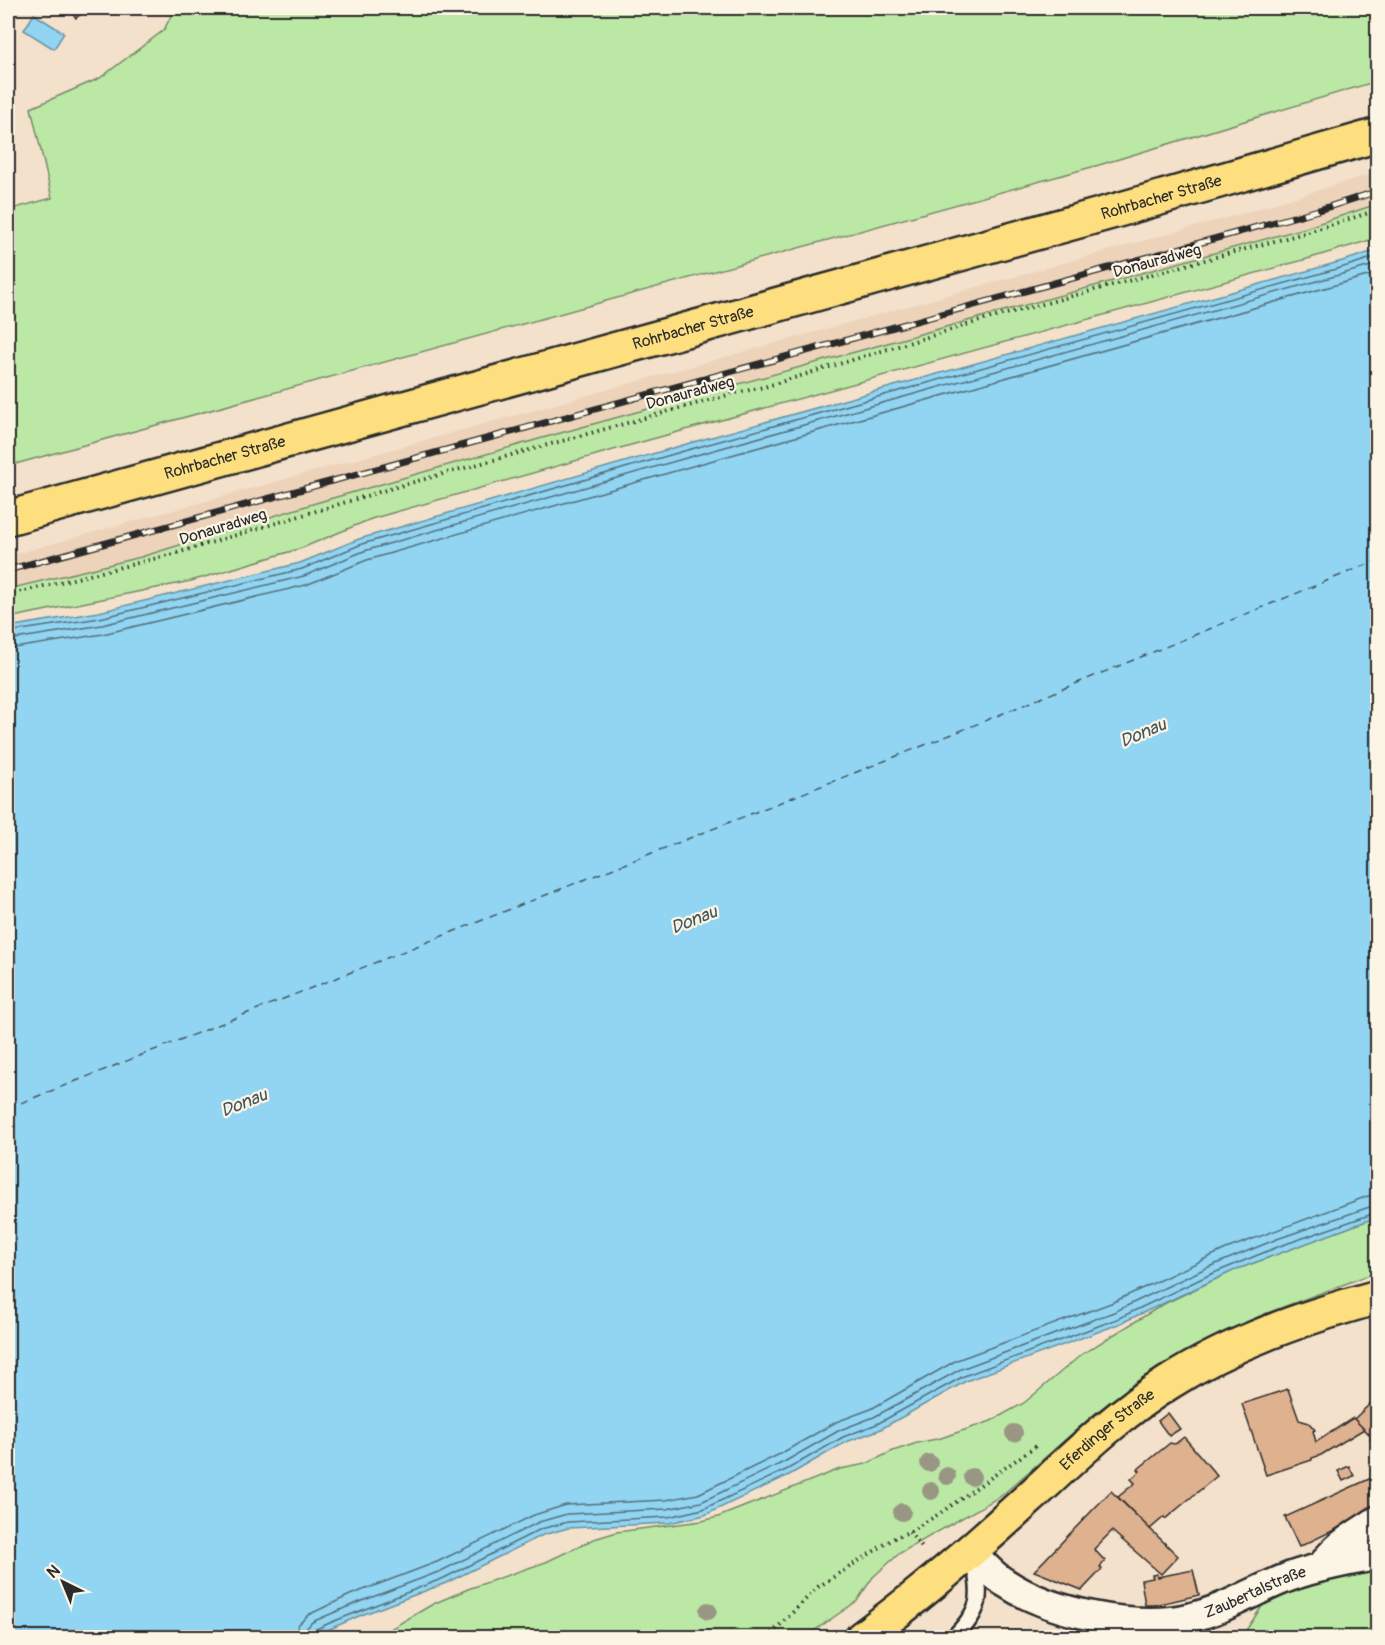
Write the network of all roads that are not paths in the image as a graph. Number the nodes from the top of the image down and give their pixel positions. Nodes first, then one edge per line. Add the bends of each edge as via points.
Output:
1 (1377, 135) edge
2 (8, 518) edge
3 (1377, 1297) edge
4 (1377, 1520) edge
5 (971, 1551) junction
6 (1377, 1556) edge
7 (1322, 1567) junction
8 (1081, 1626) edge
9 (875, 1634) edge
10 (953, 1638) edge

1 - 2 main road, Rohrbacher Straße
3 - 5 main road, Eferdinger Straße via 1248,1341 1167,1383 1103,1430
4 - 7 street via 1334,1552
5 - 8 street, Zaubertalstraße via 990,1571 1016,1589 1049,1603
5 - 9 main road, Eferdinger Straße
5 - 10 lane via 980,1596 970,1619
6 - 7 street, Zaubertalstraße
7 - 8 street, Zaubertalstraße via 1191,1618

